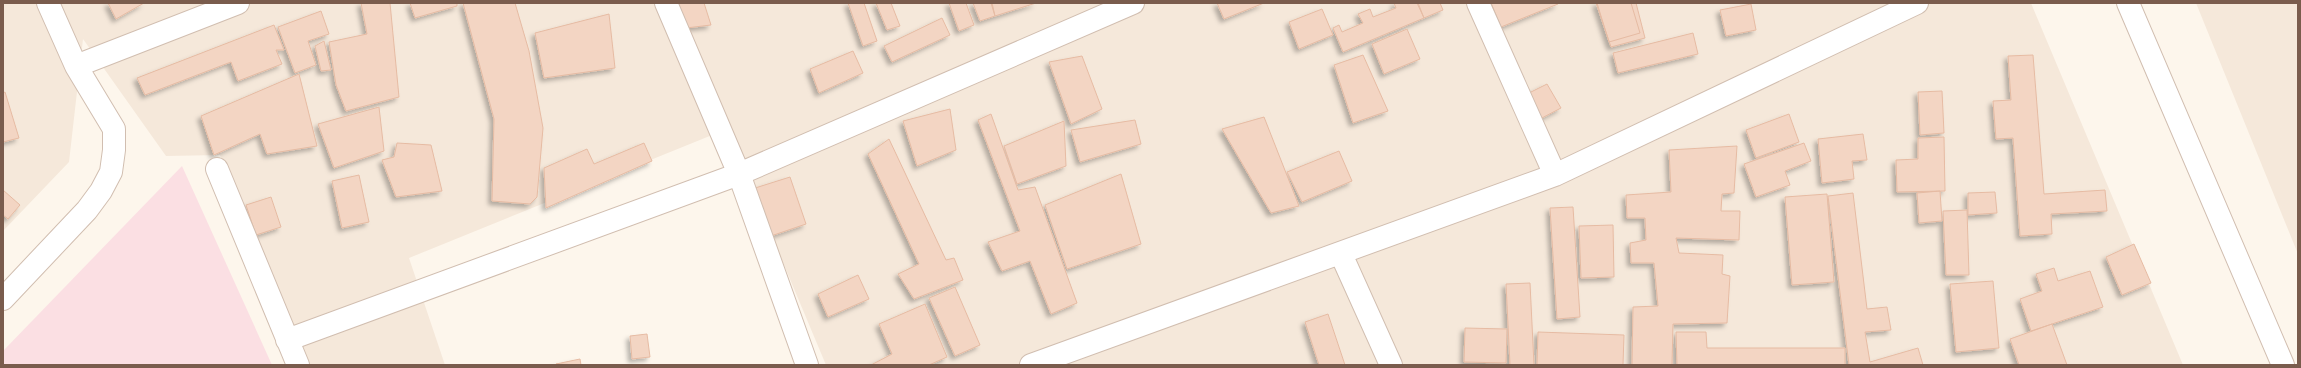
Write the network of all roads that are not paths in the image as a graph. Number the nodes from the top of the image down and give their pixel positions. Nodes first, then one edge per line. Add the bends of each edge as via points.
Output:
1 (48, 3) edge
2 (238, 3) edge
3 (666, 3) edge
4 (1478, 3) edge
5 (1917, 3) edge
6 (2128, 3) edge
7 (1129, 4) edge
8 (76, 66) junction
9 (217, 170) dead end
10 (739, 174) junction
11 (1555, 175) junction
12 (1341, 254) junction
13 (3, 299) edge
14 (287, 340) junction
15 (298, 365) edge
16 (807, 365) edge
17 (1031, 365) edge
18 (1391, 365) edge
19 (2283, 365) edge

1 - 8 street
2 - 8 street
3 - 10 street
4 - 11 street
5 - 11 street
6 - 19 street
7 - 10 street
8 - 13 street via 114,129 111,172 87,210
9 - 14 street
10 - 14 street
10 - 16 street
11 - 12 street
12 - 17 street
12 - 18 street
14 - 15 street

